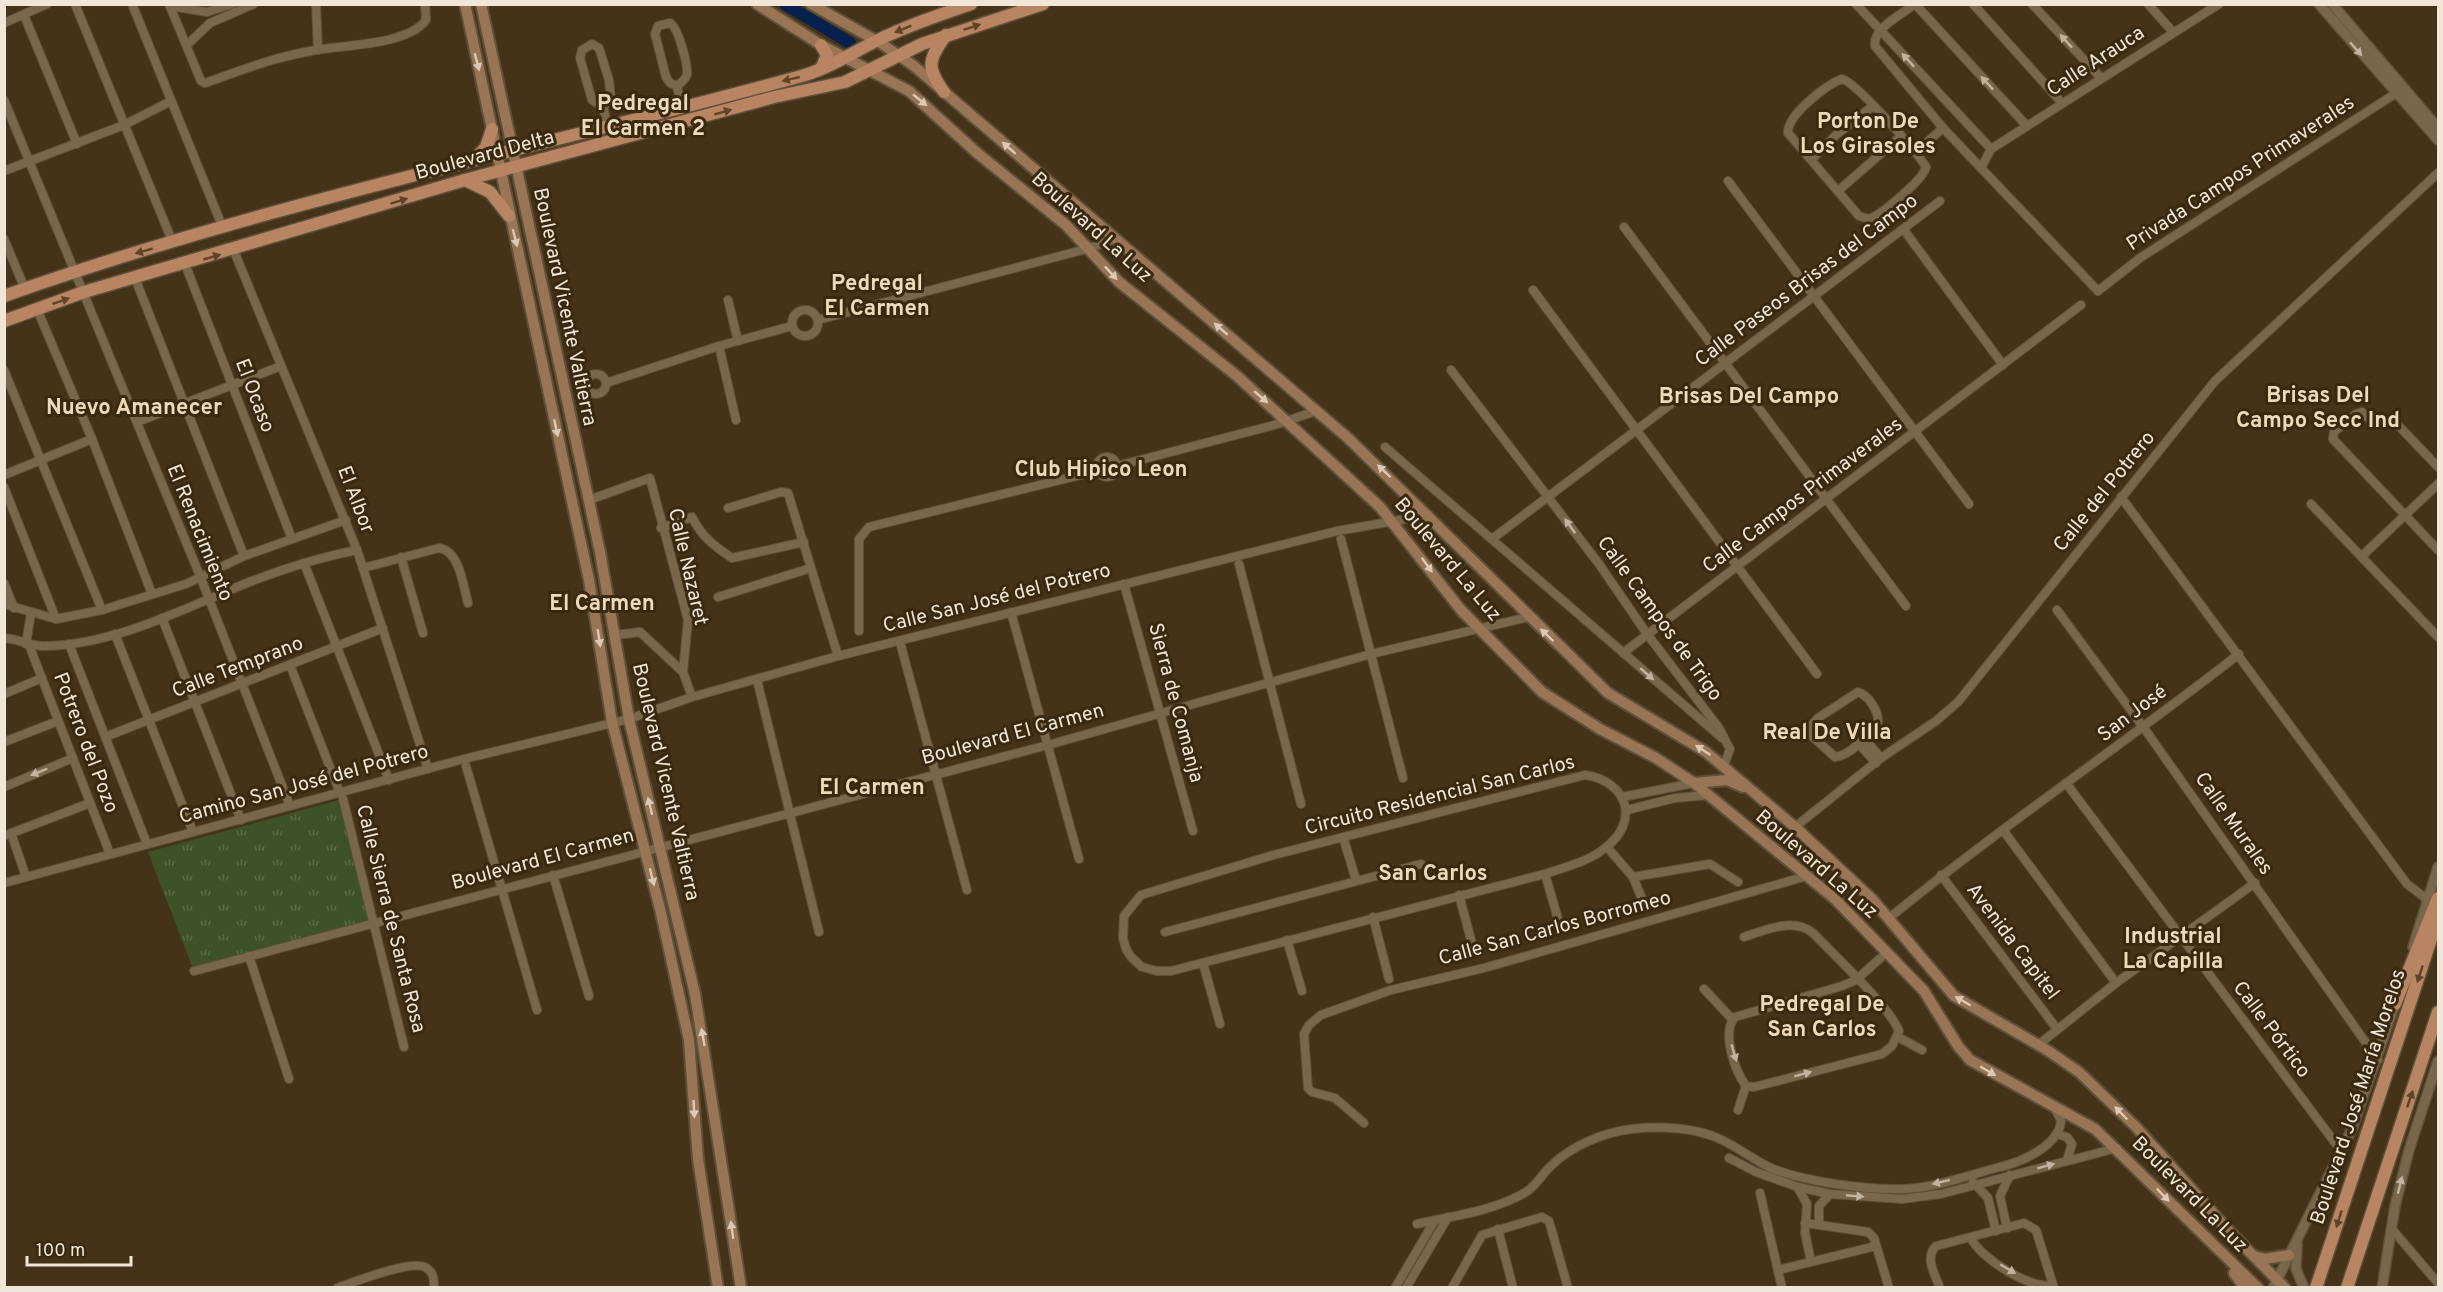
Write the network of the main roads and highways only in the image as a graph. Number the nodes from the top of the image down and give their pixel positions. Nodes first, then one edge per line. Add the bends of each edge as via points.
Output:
1 (465, 4) edge
2 (481, 4) edge
3 (757, 4) edge
4 (811, 4) edge
5 (970, 4) edge
6 (1043, 4) edge
7 (946, 35) junction
8 (876, 41) junction
9 (821, 45) junction
10 (898, 55) junction
11 (846, 58) junction
12 (821, 69) junction
13 (870, 71) junction
14 (944, 92) junction
15 (667, 110) junction
16 (672, 126) junction
17 (492, 129) junction
18 (567, 138) junction
19 (512, 150) junction
20 (498, 153) junction
21 (571, 153) junction
22 (475, 159) junction
23 (515, 168) junction
24 (502, 171) junction
25 (465, 180) junction
26 (342, 195) junction
27 (273, 214) junction
28 (510, 216) junction
29 (341, 218) junction
30 (281, 235) junction
31 (4, 296) edge
32 (4, 321) edge
33 (1724, 765) junction
34 (1713, 781) junction
35 (1694, 783) junction
36 (1755, 792) junction
37 (1708, 795) junction
38 (2433, 899) edge
39 (2439, 918) edge
40 (1937, 978) junction
41 (1924, 991) junction
42 (2395, 1004) road end
43 (2439, 1012) edge
44 (2218, 1251) junction
45 (2252, 1255) junction
46 (2289, 1255) road end
47 (2274, 1283) edge
48 (718, 1287) edge
49 (741, 1287) edge
50 (2246, 1287) edge
51 (2258, 1287) edge
52 (2285, 1287) edge
53 (2316, 1287) edge
54 (2346, 1287) edge

1 -> 17 main road, Boulevard Vicente Valtierra
2 - 19 main road, Boulevard Vicente Valtierra
3 - 9 main road, Boulevard La Luz
4 - 8 main road, Boulevard La Luz
5 -> 8 main road, Boulevard Delta
7 -> 6 main road, Boulevard Delta
7 - 10 main road, Boulevard Delta
7 - 14 main road via 931,63 931,72
8 - 10 main road, Boulevard La Luz
8 - 11 main road, Boulevard Delta
9 - 11 main road, Boulevard La Luz
9 - 12 main road via 826,55
10 - 13 main road, Boulevard Delta
10 - 14 main road, Boulevard La Luz
11 - 12 main road, Boulevard Delta
11 - 13 main road, Boulevard La Luz
12 -> 15 main road, Boulevard Delta
16 -> 13 main road, Boulevard Delta via 845,82
13 -> 35 main road, Boulevard La Luz via 921,100 1090,248 1119,282 1289,421 1394,522 1454,602 1551,699
33 -> 14 main road, Boulevard La Luz via 1608,693 1429,515 1316,411
15 - 16 main road
15 - 18 main road, Boulevard Delta
16 - 21 main road, Boulevard Delta
17 - 20 main road, Boulevard Vicente Valtierra
17 - 22 main road via 486,147
18 - 19 main road, Boulevard Delta
18 - 21 main road
19 - 20 main road, Boulevard Delta
19 - 23 main road, Boulevard Vicente Valtierra
20 - 22 main road, Boulevard Delta
20 - 24 main road, Boulevard Vicente Valtierra
21 - 23 main road, Boulevard Delta
22 - 26 main road, Boulevard Delta
23 - 24 main road, Boulevard Delta
49 -> 23 main road, Boulevard Vicente Valtierra via 704,1042 629,719 616,635
24 - 25 main road, Boulevard Delta
24 - 28 main road, Boulevard Vicente Valtierra
25 - 28 main road via 490,192
29 -> 25 main road, Boulevard Delta
26 - 27 main road, Boulevard Delta
26 - 29 main road via 331,209
27 - 30 main road via 286,221
27 -> 31 main road, Boulevard Delta
28 -> 48 main road, Boulevard Vicente Valtierra via 589,580 612,722 689,1040 697,1150
29 - 30 main road, Boulevard Delta
32 -> 30 main road, Boulevard Delta via 84,292
33 - 34 main road
33 - 36 main road, Boulevard La Luz
34 - 35 main road
34 - 36 main road via 1727,780
34 - 37 main road
35 - 37 main road, Boulevard La Luz
36 - 40 main road, Boulevard La Luz via 1858,885
37 - 41 main road, Boulevard La Luz via 1835,900
38 - 42 main road
39 -> 53 main road, Boulevard José María Morelos
40 - 41 main road
45 -> 40 main road, Boulevard La Luz via 2079,1072 1954,996
41 -> 44 main road, Boulevard La Luz via 1970,1060 2084,1121 2117,1148
54 -> 43 main road
44 - 50 main road
44 - 51 main road, Boulevard La Luz
45 - 46 main road via 2265,1259
45 - 47 main road, Boulevard La Luz
47 - 52 main road, Boulevard La Luz

